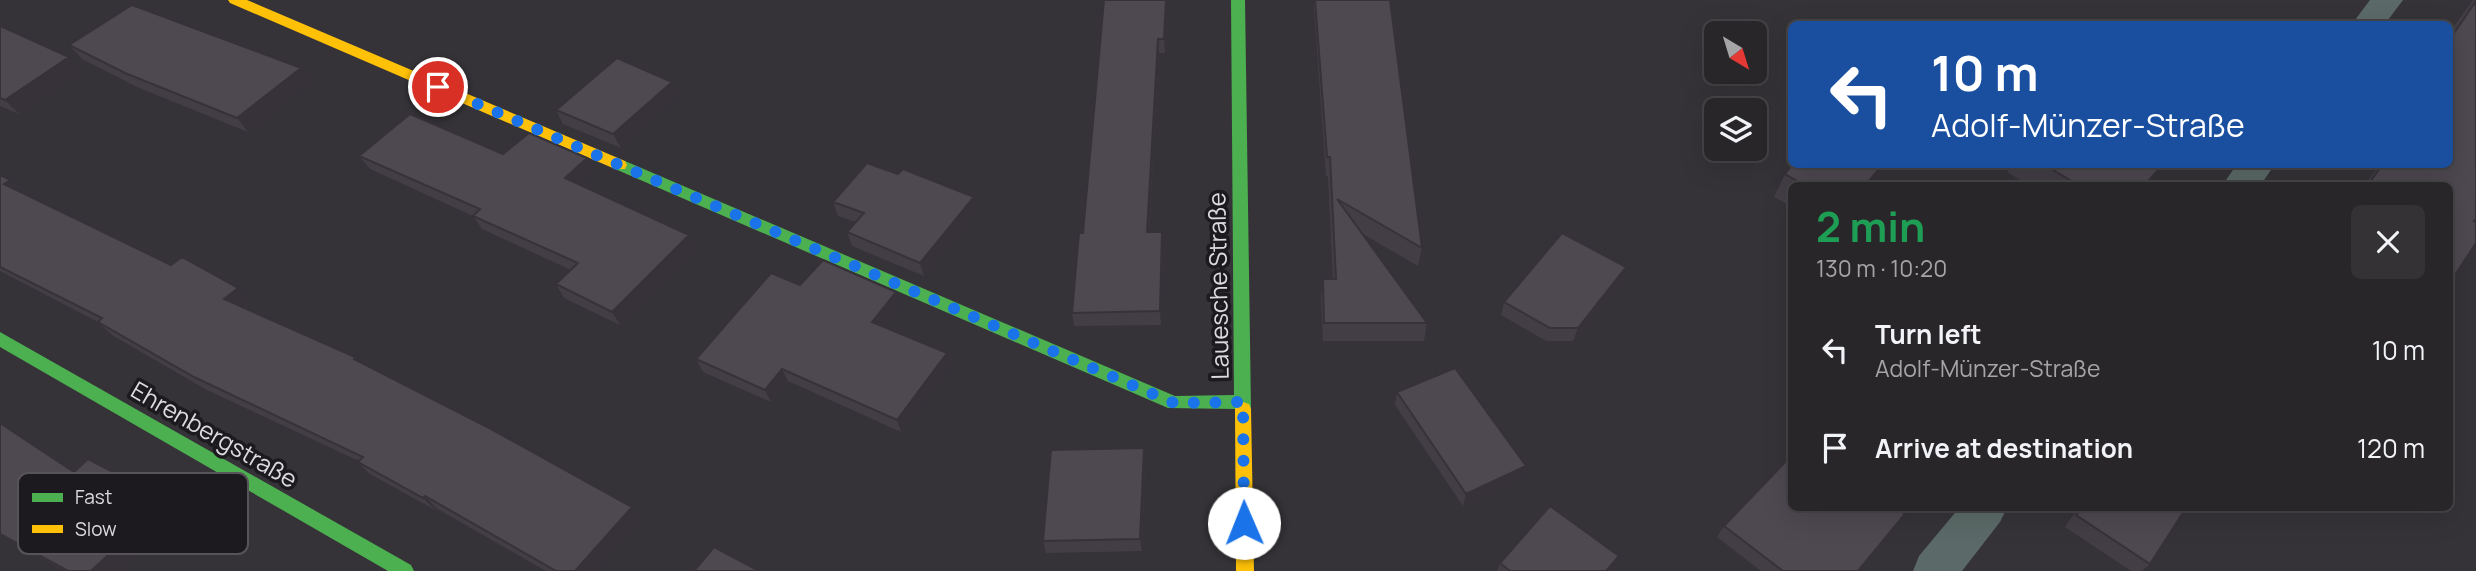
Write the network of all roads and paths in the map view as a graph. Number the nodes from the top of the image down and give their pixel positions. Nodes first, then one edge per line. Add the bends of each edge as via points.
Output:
1 (235, 0) edge
2 (1238, 0) edge
3 (2387, 0) edge
4 (2370, 21) edge
5 (2254, 168) edge
6 (2243, 182) edge
7 (0, 339) edge
8 (1243, 402) junction
9 (234, 473) edge
10 (248, 481) edge
11 (1983, 511) edge
12 (405, 571) edge
13 (1245, 571) edge
14 (1935, 571) edge

1 - 8 street via 1174,403
2 - 8 street, Lauesche Straße
3 - 4 street
5 - 6 street
7 - 9 street, Ehrenbergstraße
8 - 13 street, Lauesche Straße
10 - 12 street, Ehrenbergstraße
11 - 14 street

